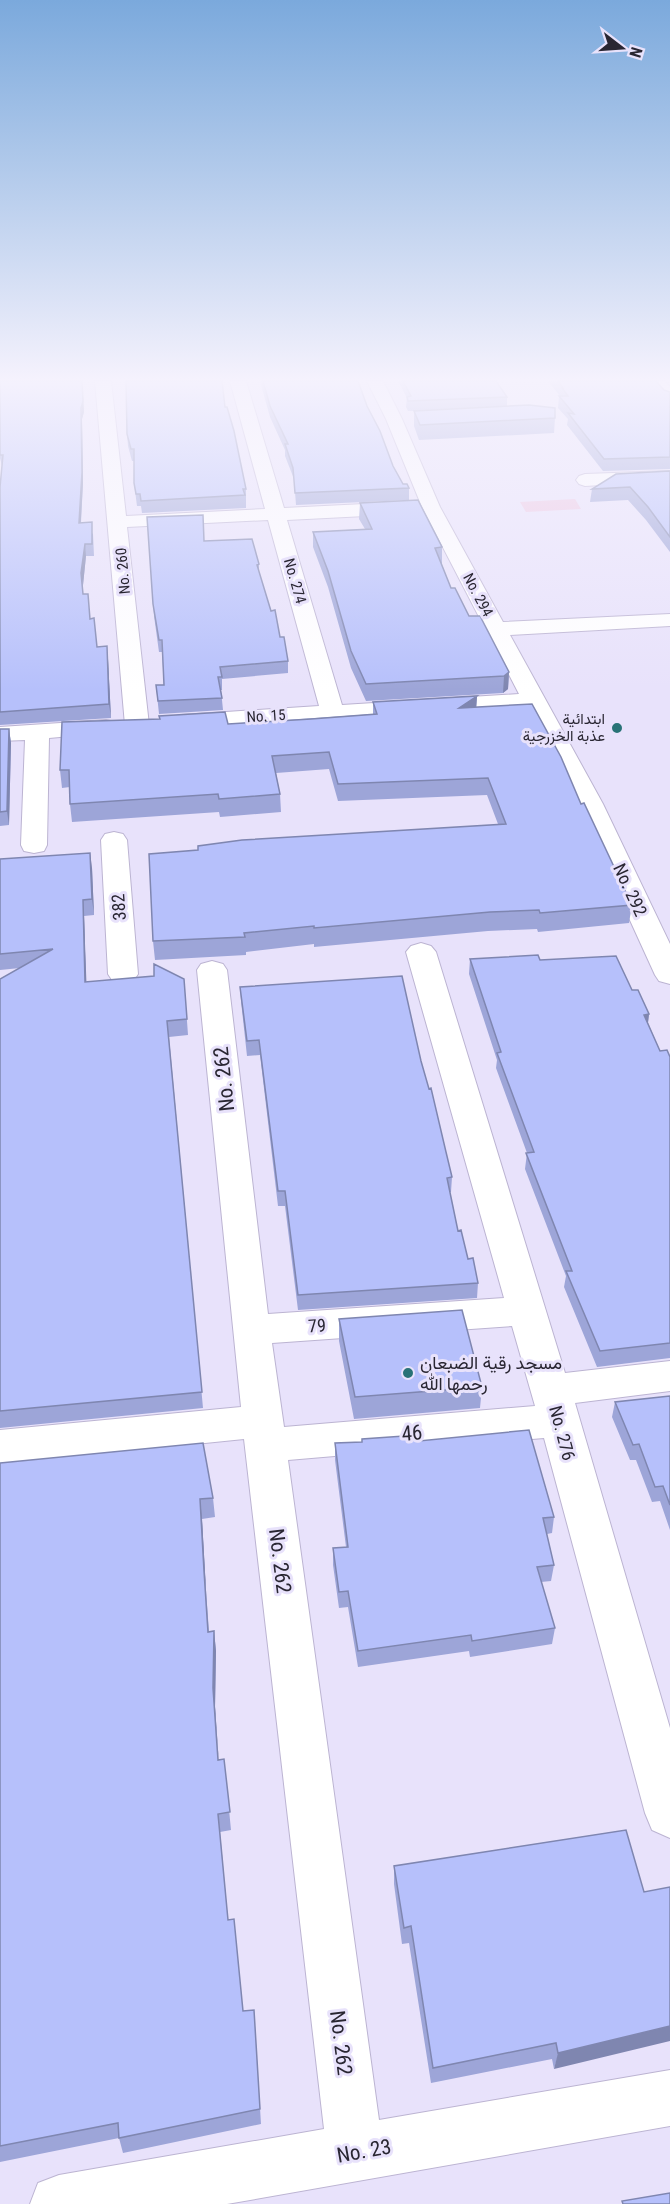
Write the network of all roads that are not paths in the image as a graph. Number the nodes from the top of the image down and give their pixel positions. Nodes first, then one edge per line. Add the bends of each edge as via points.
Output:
1 (114, 484) edge
2 (268, 484) edge
3 (421, 484) edge
4 (431, 507) junction
5 (277, 514) junction
6 (118, 522) junction
7 (670, 620) edge
8 (496, 629) junction
9 (533, 700) junction
10 (332, 712) junction
11 (137, 725) junction
12 (37, 732) junction
13 (0, 734) edge
14 (590, 804) joint
15 (114, 840) dead end
16 (34, 845) dead end
17 (421, 952) dead end
18 (212, 969) dead end
19 (123, 974) dead end
20 (670, 975) edge
21 (526, 1311) junction
22 (251, 1330) junction
23 (670, 1376) edge
24 (555, 1405) junction
25 (264, 1433) junction
26 (0, 1447) edge
27 (670, 1813) edge
28 (670, 2098) edge
29 (355, 2152) junction
30 (59, 2204) edge

1 - 6 street, No. 260
2 - 5 street, No. 274
3 - 4 street, No. 294
4 - 5 street
4 - 8 street, No. 294
5 - 6 street
5 - 10 street, No. 274
6 - 11 street, No. 260
7 - 8 street
8 - 9 street, No. 294
9 - 10 street, No. 15
9 - 14 street, No. 294
10 - 11 street, No. 15
11 - 12 street, No. 15
12 - 13 street, No. 15
12 - 16 street
14 - 20 street, No. 292
15 - 19 street, 382
17 - 21 street, No. 276
18 - 22 street, No. 262
21 - 22 street, 79
21 - 24 street, No. 276
22 - 25 street, No. 262
23 - 24 street, 46
24 - 25 street, 46
24 - 27 street, No. 276
25 - 26 street, 46
25 - 29 street, No. 262
28 - 29 street, No. 23
29 - 30 street, No. 23

